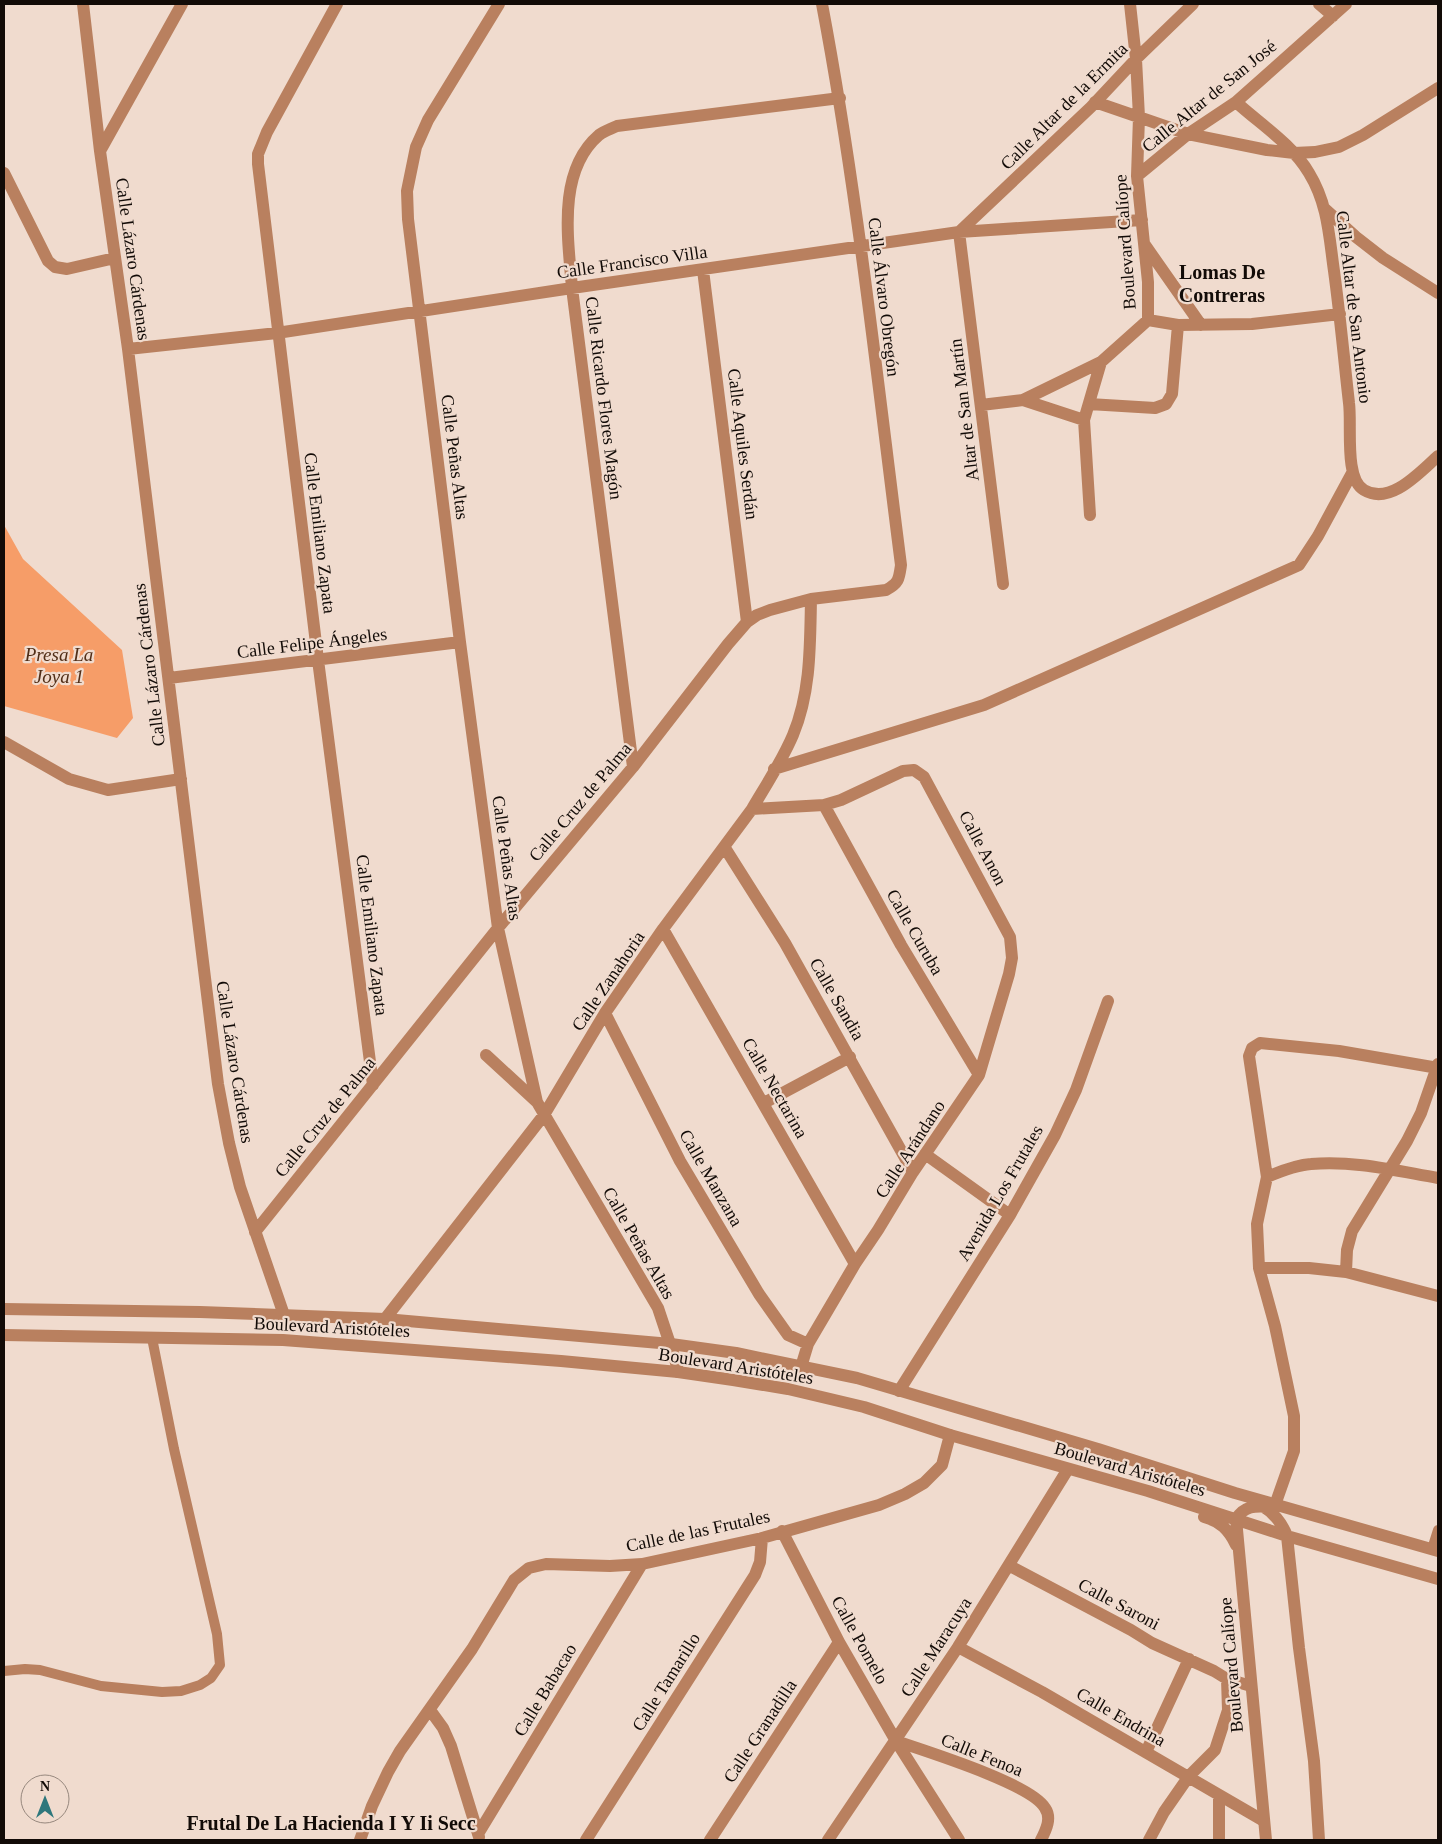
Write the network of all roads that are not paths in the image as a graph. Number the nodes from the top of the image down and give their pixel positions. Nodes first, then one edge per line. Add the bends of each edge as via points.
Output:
1 (83, 4) edge
2 (182, 4) edge
3 (336, 4) edge
4 (499, 4) edge
5 (822, 4) edge
6 (1130, 4) edge
7 (1193, 4) edge
8 (1319, 4) edge
9 (1346, 4) edge
10 (1333, 16) junction
11 (1136, 59) junction
12 (1438, 91) edge
13 (840, 98) junction
14 (1095, 102) junction
15 (1236, 102) junction
16 (1139, 117) junction
17 (1188, 134) junction
18 (100, 151) junction
19 (1294, 153) junction
20 (4, 173) edge
21 (1137, 176) junction
22 (1325, 209) junction
23 (1142, 220) junction
24 (959, 232) junction
25 (1144, 244) junction
26 (860, 247) junction
27 (115, 258) junction
28 (704, 270) junction
29 (572, 288) junction
30 (1438, 293) edge
31 (419, 312) junction
32 (1340, 314) junction
33 (1148, 320) junction
34 (1178, 325) junction
35 (1201, 325) junction
36 (277, 333) junction
37 (128, 349) junction
38 (1101, 362) junction
39 (1023, 400) junction
40 (1089, 404) junction
41 (981, 405) junction
42 (1084, 420) junction
43 (1438, 456) edge
44 (1352, 473) junction
45 (1090, 516) dead end
46 (1002, 584) dead end
47 (886, 590) joint
48 (811, 599) junction
49 (747, 622) junction
50 (460, 642) junction
51 (318, 660) junction
52 (169, 678) junction
53 (4, 742) edge
54 (633, 767) junction
55 (774, 769) junction
56 (181, 779) junction
57 (824, 805) junction
58 (752, 809) junction
59 (724, 848) junction
60 (498, 928) junction
61 (664, 929) junction
62 (1010, 937) joint
63 (1108, 1001) dead end
64 (605, 1013) junction
65 (486, 1055) dead end
66 (850, 1057) junction
67 (1438, 1066) edge
68 (979, 1075) junction
69 (374, 1085) junction
70 (537, 1102) junction
71 (764, 1103) junction
72 (544, 1115) junction
73 (925, 1154) junction
74 (1388, 1170) junction
75 (913, 1172) junction
76 (1267, 1178) junction
77 (1438, 1178) edge
78 (1010, 1214) junction
79 (255, 1232) junction
80 (855, 1264) junction
81 (1258, 1268) junction
82 (1346, 1272) junction
83 (1438, 1296) edge
84 (4, 1309) edge
85 (284, 1315) junction
86 (385, 1319) junction
87 (4, 1335) edge
88 (152, 1338) junction
89 (671, 1344) junction
90 (808, 1344) junction
91 (801, 1367) junction
92 (678, 1372) junction
93 (899, 1391) junction
94 (950, 1435) junction
95 (1068, 1468) junction
96 (1148, 1491) junction
97 (1270, 1506) junction
98 (1236, 1519) junction
99 (1438, 1530) edge
100 (782, 1531) junction
101 (1287, 1536) junction
102 (762, 1538) junction
103 (1238, 1550) junction
104 (1435, 1550) edge
105 (642, 1564) junction
106 (1010, 1566) junction
107 (1438, 1579) edge
108 (839, 1642) junction
109 (958, 1648) junction
110 (1189, 1659) junction
111 (4, 1670) edge
112 (1226, 1679) junction
113 (1251, 1686) junction
114 (430, 1710) junction
115 (896, 1741) junction
116 (1146, 1752) junction
117 (1189, 1776) junction
118 (1219, 1795) junction
119 (1264, 1822) junction
120 (479, 1837) edge
121 (360, 1840) edge
122 (586, 1840) edge
123 (710, 1840) edge
124 (828, 1840) edge
125 (958, 1840) edge
126 (1041, 1840) edge
127 (1149, 1840) edge
128 (1219, 1840) edge
129 (1266, 1840) edge
130 (1319, 1840) edge

1 - 18 street, Calle Lázaro Cárdenas
2 - 18 street
3 - 36 street, Calle Emiliano Zapata via 258,154
4 - 31 street, Calle Peñas Altas via 428,120 412,161 407,191 408,219
5 - 13 street, Calle Álvaro Obregón
6 - 11 street, Boulevard Calíope
7 - 11 street, Calle Altar de la Ermita
8 - 10 street
9 - 10 street, Calle Altar de San José
10 - 15 street, Calle Altar de San José
11 - 14 street, Calle Altar de la Ermita
11 - 16 street, Boulevard Calíope
12 - 19 street via 1339,147
13 - 26 street, Calle Álvaro Obregón
13 - 29 street, Calle Ricardo Flores Magón via 617,126 601,133 587,147 574,173 569,200 568,241
14 - 16 street
14 - 24 street, Calle Altar de la Ermita
15 - 17 street, Calle Altar de San José
15 - 19 street, Calle Altar de San Antonio
16 - 17 street
16 - 21 street, Boulevard Calíope
17 - 19 street
17 - 21 street, Calle Altar de San José
18 - 27 street, Calle Lázaro Cárdenas
19 - 22 street, Calle Altar de San Antonio via 1309,172
20 - 27 street via 48,261 55,267 66,269
21 - 23 street, Boulevard Calíope
22 - 30 street via 1383,258
22 - 32 street, Calle Altar de San Antonio
23 - 24 street, Calle Francisco Villa
23 - 25 street, Boulevard Calíope
24 - 26 street, Calle Francisco Villa
24 - 41 street, Altar de San Martín
25 - 33 street, Boulevard Calíope
25 - 35 street
26 - 28 street, Calle Francisco Villa
26 - 47 street, Calle Álvaro Obregón via 901,565 899,578
27 - 37 street, Calle Lázaro Cárdenas
28 - 29 street, Calle Francisco Villa
28 - 49 street, Calle Aquiles Serdán
29 - 31 street, Calle Francisco Villa
29 - 54 street, Calle Ricardo Flores Magón
31 - 36 street, Calle Francisco Villa
31 - 50 street, Calle Peñas Altas
32 - 35 street via 1252,324
32 - 44 street, Calle Altar de San Antonio via 1350,408
33 - 34 street
33 - 38 street, Boulevard Calíope
34 - 35 street
34 - 40 street via 1172,394 1166,404 1155,408
36 - 37 street, Calle Francisco Villa
36 - 51 street, Calle Emiliano Zapata
37 - 52 street, Calle Lázaro Cárdenas
38 - 39 street, Boulevard Calíope
38 - 40 street
39 - 41 street
39 - 42 street
40 - 42 street
41 - 46 street, Altar de San Martín
42 - 45 street
43 - 44 street via 1398,489 1385,493 1364,490
44 - 55 street via 1299,565 984,705
47 - 48 street, Calle Cruz de Palma
48 - 49 street, Calle Cruz de Palma via 770,610
48 - 55 street, Calle Zanahoria via 810,665 802,707 793,736
49 - 54 street, Calle Cruz de Palma
50 - 51 street, Calle Felipe Ángeles
50 - 60 street, Calle Peñas Altas
51 - 52 street, Calle Felipe Ángeles
51 - 69 street, Calle Emiliano Zapata
52 - 56 street, Calle Lázaro Cárdenas
53 - 56 street via 69,779 108,790
54 - 60 street, Calle Cruz de Palma
55 - 58 street, Calle Zanahoria
56 - 79 street, Calle Lázaro Cárdenas via 218,1084 240,1187
57 - 58 street
57 - 62 street, Calle Anon via 903,771 914,770 924,777
57 - 68 street, Calle Curuba via 901,945
58 - 59 street, Calle Zanahoria
59 - 61 street, Calle Zanahoria
59 - 66 street, Calle Sandia via 785,943
60 - 69 street, Calle Cruz de Palma
60 - 70 street, Calle Peñas Altas
61 - 64 street, Calle Zanahoria
61 - 71 street, Calle Nectarina
62 - 68 street, Calle Arándano via 1012,958
63 - 78 street, Avenida Los Frutales via 1076,1090 1055,1135
64 - 72 street, Calle Zanahoria
64 - 90 street, Calle Manzana via 680,1161 759,1294 788,1335
65 - 70 street
66 - 71 street
66 - 75 street, Calle Sandia
67 - 74 street via 1422,1113
67 - 76 street via 1260,1043 1252,1048 1249,1056
68 - 73 street, Calle Arándano
69 - 79 street, Calle Cruz de Palma
70 - 72 street, Calle Peñas Altas
71 - 80 street, Calle Nectarina
72 - 86 street, Calle Zanahoria
72 - 89 street, Calle Peñas Altas via 658,1308
73 - 75 street, Calle Arándano
73 - 78 street
74 - 76 street via 1338,1163 1310,1164
74 - 77 street
74 - 82 street via 1352,1231
75 - 80 street, Calle Arándano
76 - 81 street via 1258,1224
78 - 93 street, Avenida Los Frutales
79 - 85 street, Calle Lázaro Cárdenas
80 - 90 street, Calle Arándano
81 - 82 street
81 - 97 street via 1275,1326 1294,1416 1294,1451
82 - 83 street
84 - 85 street, Boulevard Aristóteles
85 - 86 street, Boulevard Aristóteles
86 - 89 street, Boulevard Aristóteles
87 - 88 street, Boulevard Aristóteles
88 - 92 street, Boulevard Aristóteles via 283,1340
88 - 111 lane via 217,1634 220,1665 200,1686 162,1692 101,1686 40,1670
89 - 91 street, Boulevard Aristóteles
89 - 92 street, Calle Peñas Altas
90 - 91 street, Calle Arándano
91 - 93 street, Boulevard Aristóteles via 857,1378
92 - 94 street, Boulevard Aristóteles via 788,1389 845,1402
93 - 97 street, Boulevard Aristóteles via 1098,1449
94 - 95 street, Boulevard Aristóteles
94 - 100 street, Calle de las Frutales via 942,1465 924,1483 905,1494 879,1505
95 - 96 street, Boulevard Aristóteles
95 - 106 street, Calle Maracuya
96 - 98 street, Boulevard Aristóteles
96 - 103 street via 1152,1500 1225,1526
97 - 98 street via 1242,1510
97 - 101 street
97 - 104 street, Boulevard Aristóteles
98 - 101 street, Boulevard Aristóteles
98 - 103 street, Boulevard Calíope
99 - 104 lane
100 - 102 street, Calle de las Frutales
100 - 108 street, Calle Pomelo
101 - 107 street, Boulevard Aristóteles
101 - 130 street via 1314,1761
102 - 105 street, Calle de las Frutales
102 - 122 street, Calle Tamarillo via 755,1576
103 - 113 street, Boulevard Calíope
105 - 114 street, Calle de las Frutales via 546,1564 523,1572 508,1589
105 - 120 street, Calle Babacao
106 - 109 street, Calle Maracuya
106 - 110 street, Calle Saroni via 1152,1643
108 - 115 street, Calle Pomelo
108 - 123 street, Calle Granadilla
109 - 115 street, Calle Maracuya
109 - 116 street, Calle Endrina
110 - 112 street, Calle Saroni
110 - 116 street
112 - 113 street, Calle Saroni
112 - 117 street via 1228,1710 1218,1744
113 - 119 street, Boulevard Calíope
114 - 120 street via 451,1746
114 - 121 street, Calle de las Frutales via 388,1772
115 - 124 street, Calle Maracuya
115 - 125 street, Calle Pomelo
115 - 126 street, Calle Fenoa via 1013,1784 1039,1801 1048,1817
116 - 117 street, Calle Endrina
117 - 118 street, Calle Endrina
117 - 127 street
118 - 119 street, Calle Endrina
118 - 128 street
119 - 129 street, Boulevard Calíope

